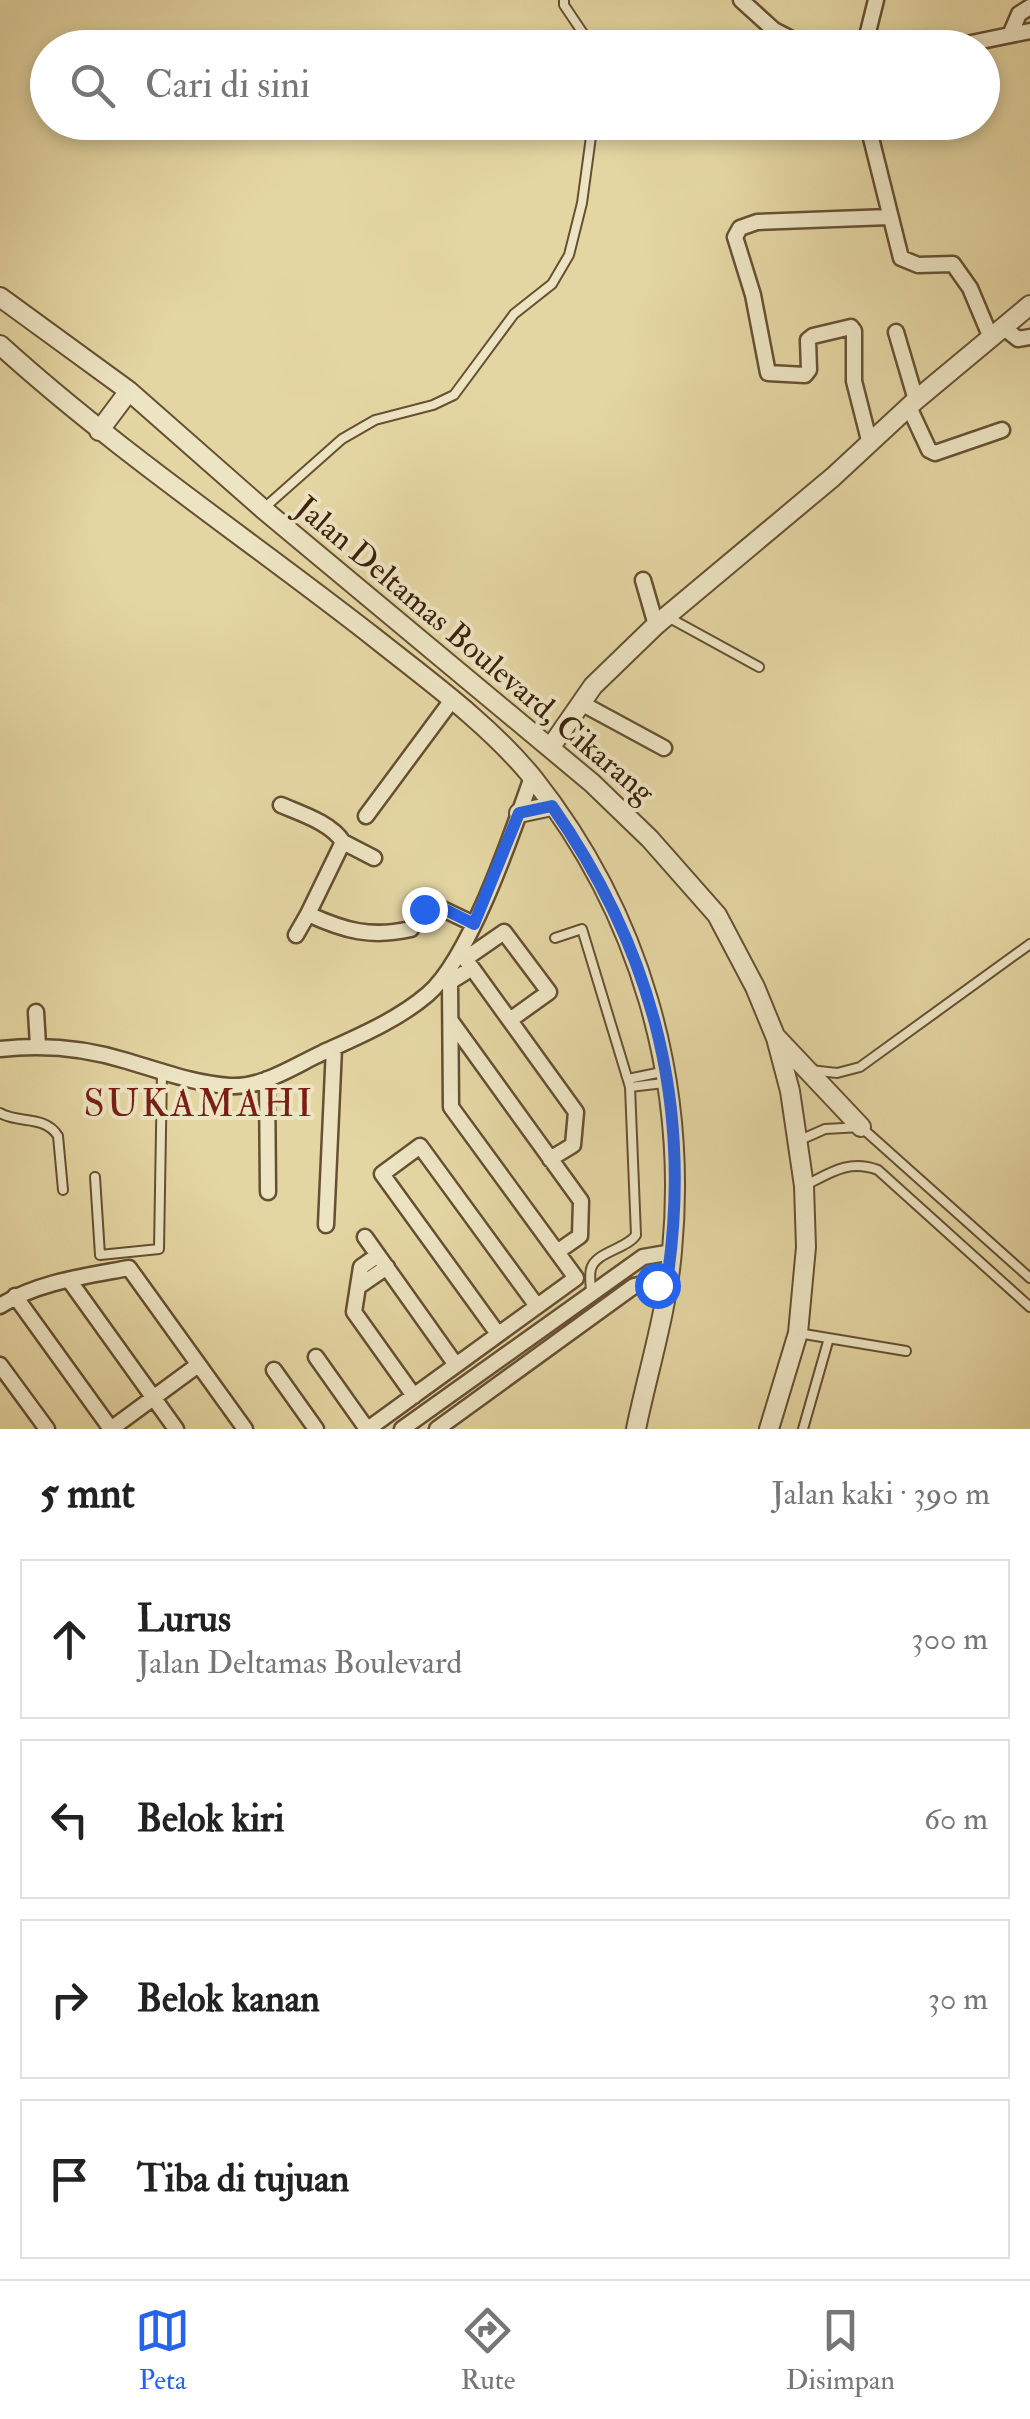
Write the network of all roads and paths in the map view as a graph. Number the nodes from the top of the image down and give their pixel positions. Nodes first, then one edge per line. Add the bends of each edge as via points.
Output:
1 (564, 0) edge
2 (741, 0) edge
3 (876, 0) edge
4 (1030, 7) edge
5 (580, 30) edge
6 (774, 30) edge
7 (868, 30) edge
8 (1030, 31) edge
9 (1010, 35) junction
10 (1000, 37) edge
11 (589, 140) edge
12 (871, 140) edge
13 (889, 216) junction
14 (0, 296) edge
15 (1030, 306) edge
16 (896, 332) dead end
17 (998, 333) junction
18 (1030, 337) edge
19 (0, 345) edge
20 (128, 391) junction
21 (912, 403) junction
22 (1002, 430) dead end
23 (99, 431) junction
24 (870, 444) junction
25 (263, 509) junction
26 (643, 580) dead end
27 (661, 621) junction
28 (759, 668) dead end
29 (452, 700) junction
30 (581, 703) junction
31 (550, 748) junction
32 (664, 748) dead end
33 (532, 777) junction
34 (281, 805) dead end
35 (552, 806) junction
36 (519, 813) junction
37 (366, 816) dead end
38 (343, 842) junction
39 (374, 858) dead end
40 (308, 914) junction
41 (474, 924) junction
42 (296, 935) dead end
43 (555, 938) dead end
44 (1030, 944) edge
45 (472, 968) junction
46 (36, 1012) dead end
47 (450, 1020) junction
48 (510, 1020) junction
49 (776, 1038) junction
50 (38, 1046) junction
51 (334, 1048) junction
52 (0, 1049) edge
53 (474, 1053) junction
54 (450, 1070) junction
55 (809, 1070) junction
56 (162, 1072) junction
57 (667, 1077) junction
58 (267, 1079) junction
59 (629, 1083) junction
60 (0, 1112) edge
61 (861, 1127) junction
62 (798, 1141) junction
63 (550, 1159) junction
64 (95, 1177) dead end
65 (804, 1186) junction
66 (63, 1190) dead end
67 (268, 1192) dead end
68 (326, 1225) dead end
69 (365, 1237) dead end
70 (557, 1252) junction
71 (672, 1252) junction
72 (382, 1261) junction
73 (1030, 1278) edge
74 (69, 1280) junction
75 (591, 1294) junction
76 (665, 1294) junction
77 (15, 1296) junction
78 (0, 1306) edge
79 (537, 1306) junction
80 (1030, 1307) edge
81 (798, 1333) junction
82 (498, 1334) junction
83 (829, 1338) junction
84 (906, 1351) dead end
85 (316, 1357) dead end
86 (0, 1364) edge
87 (198, 1365) junction
88 (456, 1365) junction
89 (274, 1370) dead end
90 (478, 1375) junction
91 (489, 1391) junction
92 (414, 1396) junction
93 (154, 1398) junction
94 (46, 1429) edge
95 (111, 1429) edge
96 (176, 1429) edge
97 (245, 1429) edge
98 (316, 1429) edge
99 (368, 1429) edge
100 (402, 1429) edge
101 (437, 1429) edge
102 (636, 1429) edge
103 (770, 1429) edge
104 (803, 1429) edge

1 - 5 lane
2 - 6 street
3 - 7 street
4 - 9 street
8 - 9 street
9 - 10 street
11 - 25 lane via 569,254 552,284 514,314 454,395 342,438
12 - 13 street
13 - 17 street via 904,261 953,264
13 - 24 street via 757,222 745,224 736,238 768,373 805,375 808,340 854,331 854,381
14 - 20 street, Jalan Deltamas Boulevard, Cikarang
15 - 17 street
16 - 21 street
17 - 18 street
17 - 21 street
19 - 23 street
20 - 23 street
20 - 25 street, Jalan Deltamas Boulevard, Cikarang
21 - 22 street via 934,453
21 - 24 street
23 - 29 street
24 - 27 street
25 - 31 street, Jalan Deltamas Boulevard, Cikarang
26 - 27 street
27 - 28 lane
27 - 30 street
29 - 33 street
29 - 37 street
30 - 31 street
30 - 32 street
31 - 49 street, Jalan Deltamas Boulevard, Cikarang via 703,897 739,954
33 - 35 street
33 - 36 street
34 - 38 street
35 - 36 street
35 - 57 street via 626,931 650,997
36 - 41 street
38 - 39 street
38 - 40 street
40 - 41 street via 372,935 412,929 432,904
40 - 42 street
41 - 51 street via 432,992
43 - 59 lane via 582,929
44 - 55 lane via 860,1067 837,1074
45 - 47 street via 450,982
45 - 48 street
45 - 48 street via 465,959 498,934 509,936 549,992
46 - 50 street
47 - 53 street
47 - 54 street
48 - 63 street via 576,1112 572,1144
49 - 55 street
49 - 62 street, Jalan Deltamas Boulevard, Cikarang
50 - 52 street
50 - 56 street via 92,1052
51 - 58 street
51 - 68 street
53 - 54 street
53 - 63 street
54 - 70 street via 451,1106
55 - 61 street
56 - 58 street via 232,1086
56 - 64 lane via 159,1248 100,1255
57 - 59 lane
57 - 71 street
58 - 67 street
59 - 75 lane via 636,1235 594,1262
60 - 66 lane via 54,1128
61 - 62 lane via 825,1129
61 - 73 lane
62 - 65 street, Jalan Deltamas Boulevard, Cikarang
63 - 70 street via 580,1201 580,1236
65 - 80 lane via 844,1165 878,1170
65 - 81 street, Jalan Deltamas Boulevard, Cikarang
69 - 72 street
70 - 79 street via 576,1278
71 - 75 street via 643,1257
71 - 76 street
72 - 88 street
72 - 92 street via 358,1287 354,1312
74 - 77 street
74 - 87 street via 129,1268
74 - 93 street
75 - 90 street
76 - 91 street via 650,1282 634,1286
76 - 102 street
77 - 78 street
77 - 95 street
79 - 82 street
79 - 82 street via 420,1146 382,1174
81 - 83 lane
81 - 103 street, Jalan Deltamas Boulevard, Cikarang
82 - 88 street
83 - 84 lane
83 - 104 lane
85 - 99 street
86 - 94 street
87 - 93 street
87 - 97 street
88 - 92 street
89 - 98 street
90 - 91 street
90 - 100 street
91 - 101 street
92 - 99 street
93 - 95 street
93 - 96 street

